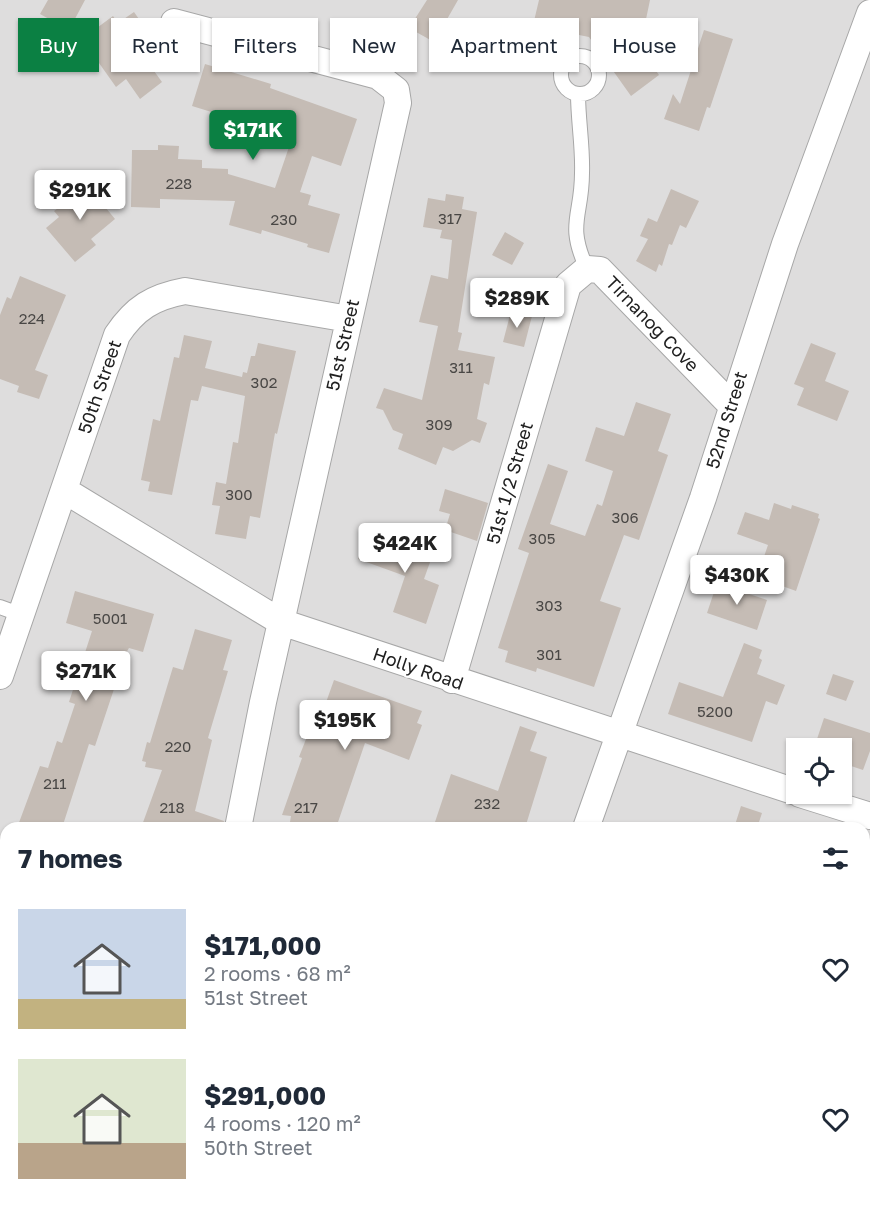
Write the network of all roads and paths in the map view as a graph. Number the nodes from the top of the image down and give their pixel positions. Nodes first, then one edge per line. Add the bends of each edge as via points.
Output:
1 (870, 13) edge
2 (200, 29) edge
3 (578, 94) dead end
4 (577, 277) junction
5 (349, 319) junction
6 (731, 405) junction
7 (64, 490) junction
8 (11, 611) edge
9 (281, 622) junction
10 (0, 676) edge
11 (452, 681) junction
12 (620, 735) junction
13 (786, 789) edge
14 (832, 804) edge
15 (870, 816) edge
16 (239, 822) edge
17 (588, 822) edge

1 - 6 street, 52nd Street
2 - 5 street, 51st Street via 378,76 396,90 398,103
3 - 4 lane via 582,177 574,221
4 - 6 street, Tirnanog Cove via 600,270
4 - 11 street, 51st 1/2 Street
5 - 7 street, 50th Street via 198,292 164,295 145,304 117,335
5 - 9 street, 51st Street
6 - 12 street, 52nd Street via 703,498
7 - 8 street, 50th Street
7 - 9 street, Holly Road
8 - 10 street, 50th Street
9 - 11 street, Holly Road
9 - 16 street, 51st Street
11 - 12 street, Holly Road
12 - 13 street, Holly Road
12 - 17 street, 52nd Street
14 - 15 street, Holly Road

